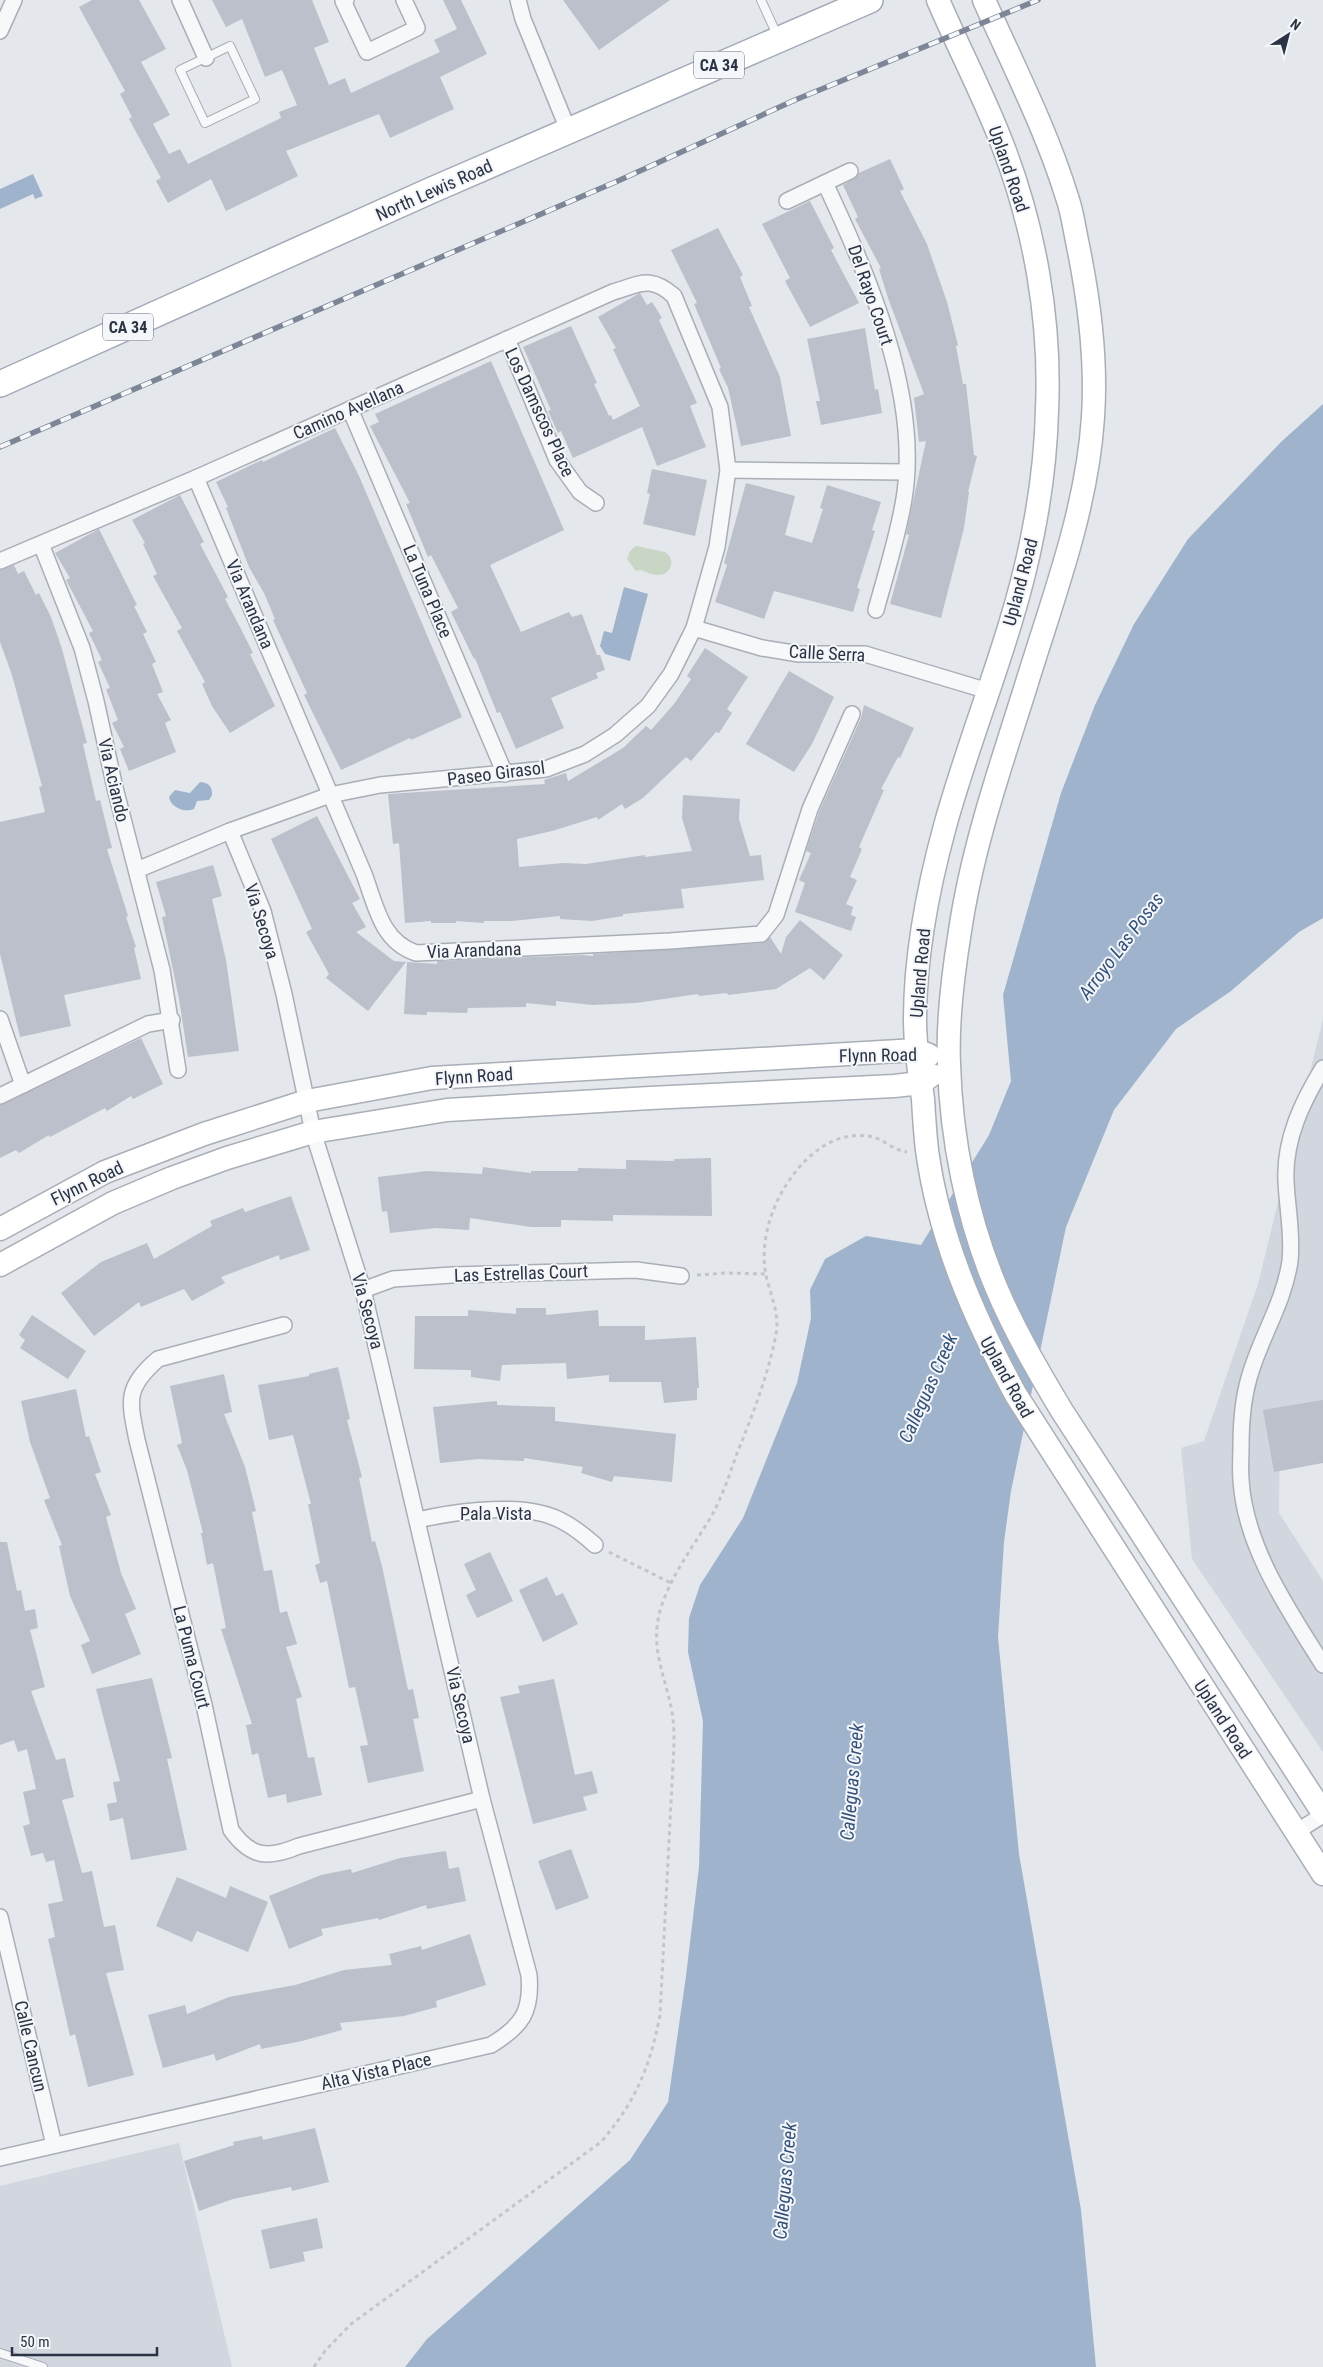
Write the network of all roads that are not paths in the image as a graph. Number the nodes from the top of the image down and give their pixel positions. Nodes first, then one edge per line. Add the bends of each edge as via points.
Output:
1 (14, 0) edge
2 (180, 0) edge
3 (346, 0) edge
4 (404, 0) edge
5 (518, 0) edge
6 (760, 0) edge
7 (870, 0) edge
8 (938, 0) edge
9 (984, 0) edge
10 (0, 31) edge
11 (779, 39) junction
12 (206, 58) junction
13 (569, 132) junction
14 (850, 171) dead end
15 (825, 183) junction
16 (787, 201) dead end
17 (682, 317) joint
18 (507, 339) junction
19 (0, 384) edge
20 (350, 409) junction
21 (728, 470) junction
22 (906, 472) junction
23 (196, 478) junction
24 (596, 503) dead end
25 (41, 544) junction
26 (0, 561) edge
27 (876, 610) dead end
28 (694, 628) junction
29 (988, 692) junction
30 (852, 714) dead end
31 (505, 774) junction
32 (330, 795) junction
33 (230, 831) junction
34 (137, 870) junction
35 (0, 1019) edge
36 (172, 1020) junction
37 (916, 1050) junction
38 (948, 1062) junction
39 (1323, 1068) edge
40 (178, 1070) dead end
41 (921, 1083) junction
42 (23, 1085) junction
43 (0, 1096) edge
44 (306, 1101) junction
45 (313, 1132) junction
46 (0, 1229) edge
47 (0, 1265) edge
48 (681, 1276) road end
49 (363, 1290) junction
50 (284, 1325) dead end
51 (418, 1520) junction
52 (595, 1545) road end
53 (1323, 1665) edge
54 (482, 1799) junction
55 (1323, 1814) edge
56 (1296, 1832) junction
57 (1323, 1874) edge
58 (0, 1917) edge
59 (54, 2145) junction
60 (0, 2158) edge
61 (0, 2353) edge
62 (43, 2367) edge

1 - 10 street
2 - 12 street
3 - 4 street via 343,1 367,52 417,28
5 - 13 street
6 - 11 lane
7 - 11 main road, North Lewis Road / CA 34
8 - 29 main road, Upland Road via 986,104 1015,179 1041,290 1047,351 1042,482 1033,535
9 - 38 main road, Upland Road via 1039,122 1068,199 1087,288 1094,376 1093,420 1071,545 995,786 970,881 953,986
11 - 13 main road, North Lewis Road / CA 34
12 - 12 lane via 230,46 255,99 205,123 180,70
13 - 19 main road, North Lewis Road / CA 34
14 - 15 street
15 - 16 street
15 - 22 street, Del Rayo Court via 859,256 885,325 902,402 907,442
17 - 18 street, Camino Avellana via 674,296 662,285 648,282 612,292
17 - 21 street, Paseo Girasol via 720,407
18 - 20 street, Camino Avellana
18 - 24 street, Los Damscos Place via 557,460 580,492
20 - 23 street, Camino Avellana
20 - 31 street, La Tuna Place
21 - 22 street
21 - 28 street, Paseo Girasol via 717,547
22 - 27 street, Del Rayo Court via 904,500
23 - 25 street, Camino Avellana
23 - 32 street, Via Arandana
25 - 26 street, Camino Avellana
25 - 34 street, Via Aciando via 82,648
28 - 29 street, Calle Serra via 762,648 799,654 865,654
28 - 31 street, Paseo Girasol via 671,674 648,706 616,735 584,754 546,769
29 - 37 main road, Upland Road via 945,825 928,897 916,998
30 - 32 street, Via Arandana via 810,809 776,915 761,934 573,947 416,952 404,948 385,930
31 - 32 street, Paseo Girasol via 380,785
32 - 33 street, Paseo Girasol
33 - 34 street, Paseo Girasol
33 - 44 street, Via Secoya via 263,911
34 - 36 street, Via Aciando
35 - 42 street
36 - 40 street, Via Aciando
36 - 42 street via 148,1024
37 - 38 main road, Flynn Road
37 - 41 main road, Upland Road
37 - 44 main road, Flynn Road via 432,1078
38 - 41 main road, Flynn Road
38 - 55 main road, Upland Road via 958,1154 978,1236 995,1286 1030,1358
39 - 53 street via 1299,1113 1288,1147 1285,1179 1291,1252 1287,1282 1248,1380 1241,1428 1241,1480 1258,1550 1294,1619
41 - 45 main road, Flynn Road via 447,1110
41 - 56 main road, Upland Road via 928,1152 944,1229 974,1314 1016,1395 1047,1445
42 - 43 street
44 - 45 street, Via Secoya
44 - 46 main road, Flynn Road via 204,1134 105,1172
45 - 47 main road, Flynn Road via 172,1178 114,1203
45 - 49 street, Via Secoya
48 - 49 street, Las Estrellas Court via 636,1270 452,1275 393,1279
49 - 51 street, Via Secoya
50 - 54 street, La Puma Court via 158,1358 142,1373 133,1388 130,1406 204,1705 231,1830 240,1843 258,1853 277,1855 298,1846
51 - 52 street, Pala Vista via 450,1513 540,1512 576,1528
51 - 54 street, Via Secoya
54 - 59 street, Alta Vista Place via 529,1975 527,2005 511,2032 491,2045
55 - 56 street
56 - 57 main road, Upland Road
58 - 59 street, Calle Cancun
59 - 60 street, Alta Vista Place
61 - 62 lane

